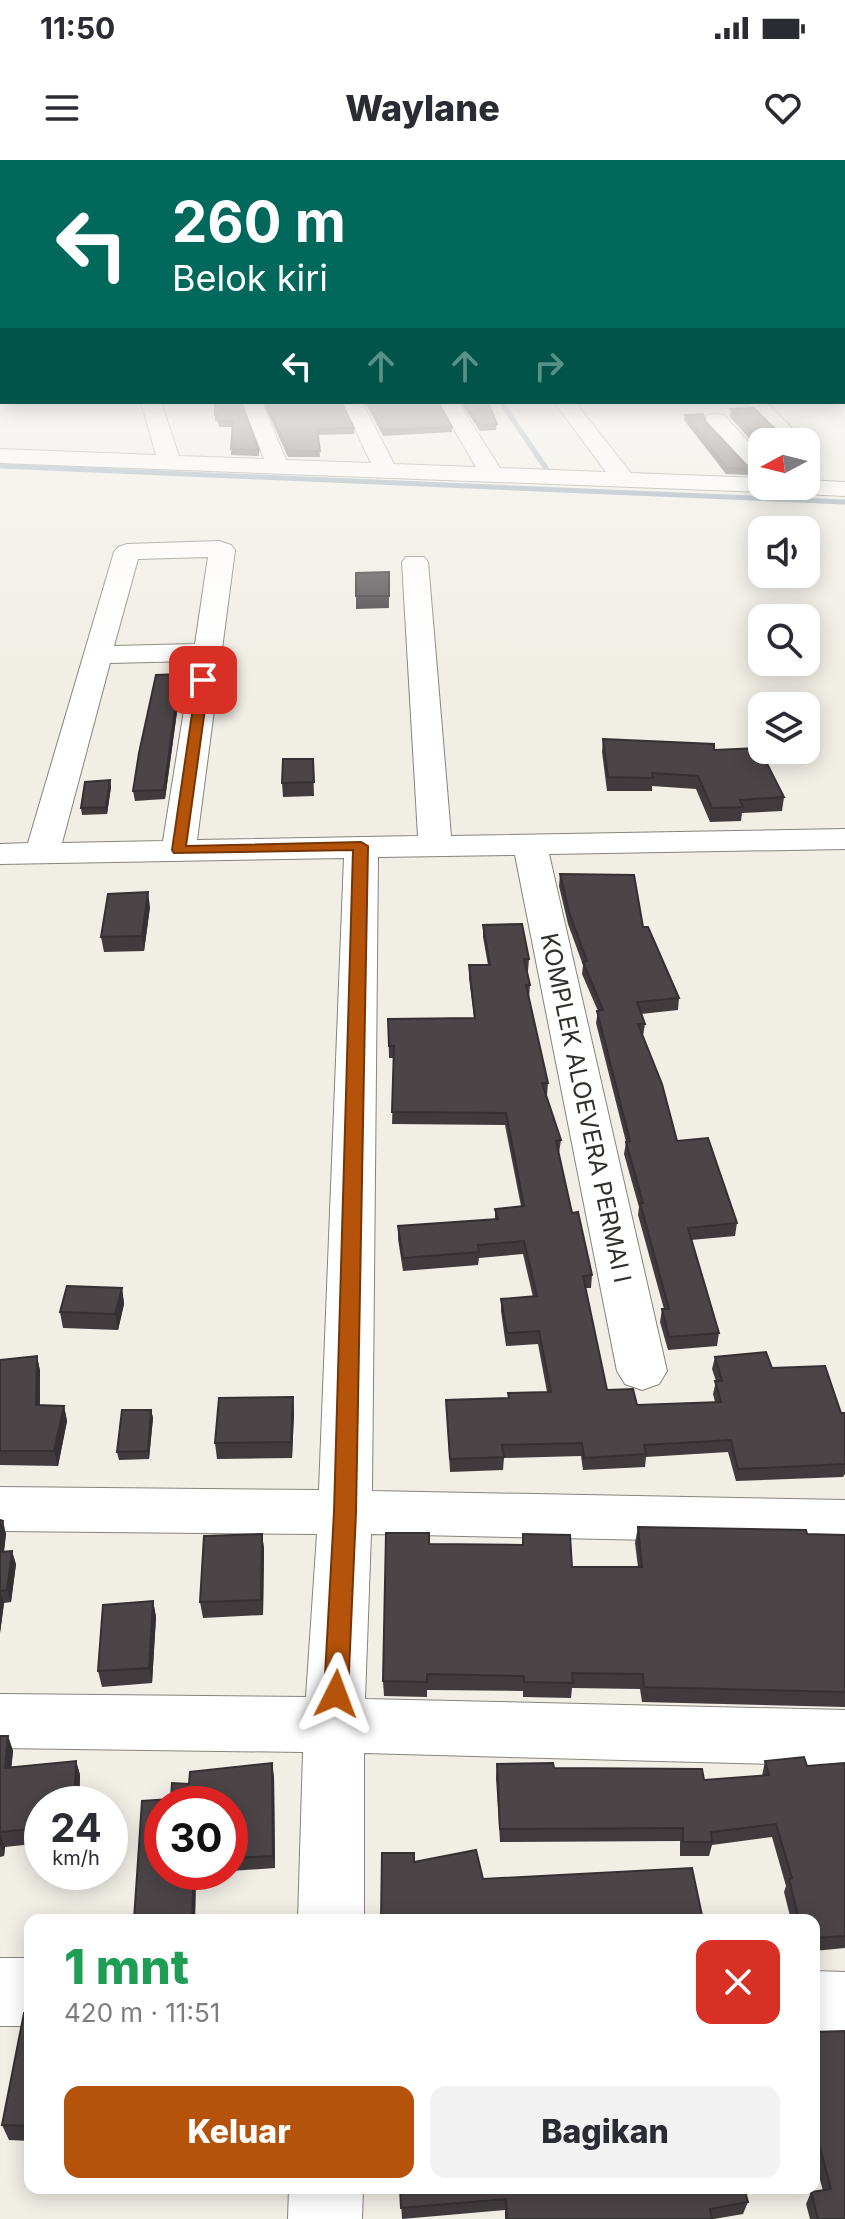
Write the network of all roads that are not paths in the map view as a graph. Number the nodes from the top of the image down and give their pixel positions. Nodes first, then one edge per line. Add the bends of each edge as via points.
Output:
1 (561, 478) edge
2 (624, 480) joint
3 (748, 484) edge
4 (415, 562) dead end
5 (207, 652) junction
6 (98, 655) junction
7 (845, 839) edge
8 (530, 844) junction
9 (435, 845) junction
10 (361, 846) junction
11 (179, 850) junction
12 (42, 853) junction
13 (0, 854) edge
14 (642, 1371) dead end
15 (0, 1509) edge
16 (345, 1512) junction
17 (845, 1522) edge
18 (0, 1721) edge
19 (334, 1725) junction
20 (845, 1738) edge
21 (331, 1914) edge
22 (0, 1992) edge
23 (24, 1992) edge
24 (820, 2005) edge
25 (845, 2006) edge
26 (326, 2194) edge
27 (325, 2219) edge

1 - 2 street
2 - 3 street
4 - 9 street
5 - 6 street
5 - 6 street via 219,549 127,552
5 - 11 street
6 - 12 street
7 - 8 street
8 - 9 street
8 - 14 street, KOMPLEK ALOEVERA PERMAI I
9 - 10 street
10 - 11 street
10 - 16 street
11 - 12 street
12 - 13 street
15 - 16 street
16 - 17 street
16 - 19 street
18 - 19 street
19 - 20 street
19 - 21 street
22 - 23 street
24 - 25 street
26 - 27 street

